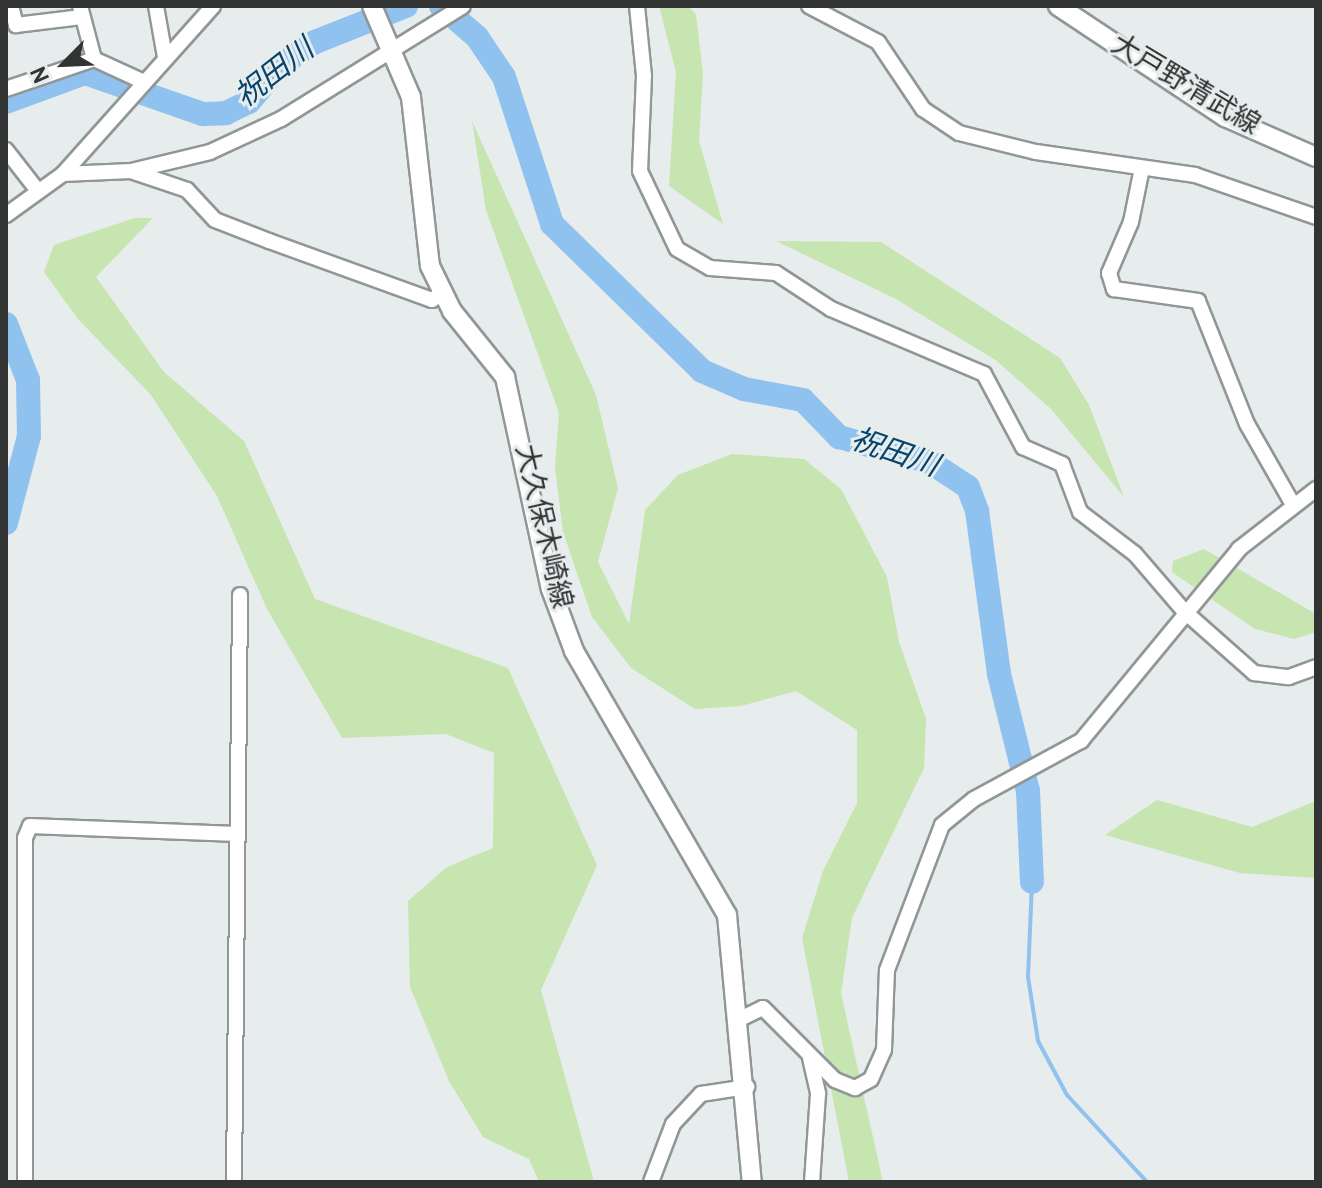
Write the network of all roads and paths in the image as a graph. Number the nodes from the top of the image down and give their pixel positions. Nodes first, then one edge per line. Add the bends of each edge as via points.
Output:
1 (11, 6) edge
2 (156, 6) edge
3 (213, 6) edge
4 (637, 6) edge
5 (809, 6) edge
6 (1058, 6) edge
7 (81, 12) edge
8 (454, 12) edge
9 (375, 14) edge
10 (393, 51) junction
11 (165, 57) junction
12 (94, 59) junction
13 (142, 81) junction
14 (6, 89) edge
15 (6, 150) edge
16 (1316, 157) edge
17 (1142, 168) junction
18 (131, 171) junction
19 (63, 174) junction
20 (38, 191) junction
21 (6, 215) edge
22 (1316, 217) edge
23 (442, 293) junction
24 (1316, 489) edge
25 (1292, 503) junction
26 (240, 595) dead end
27 (1184, 611) junction
28 (1316, 667) edge
29 (237, 834) junction
30 (740, 1019) junction
31 (810, 1058) junction
32 (747, 1087) junction
33 (25, 1182) edge
34 (234, 1182) edge
35 (651, 1182) edge
36 (752, 1182) edge
37 (812, 1182) edge

1 - 7 street via 16,25
2 - 11 street
3 - 11 street
4 - 27 street via 644,76 640,171 677,249 710,268 776,273 831,309 984,374 1023,447 1062,464 1080,512 1135,554
5 - 17 street via 878,42 941,125 1036,152
6 - 16 main road, 大戸野清武線 via 1225,117
7 - 12 street
8 - 10 street
9 - 10 main road, 大久保木崎線
10 - 18 street via 281,119 210,152
10 - 23 main road, 大久保木崎線 via 411,97 421,229
11 - 13 street
12 - 13 street
12 - 14 street
13 - 19 street
15 - 20 street
17 - 22 street via 1195,175
17 - 25 street via 1131,222 1109,273 1114,289 1198,301 1247,424
18 - 19 street
18 - 23 street via 187,190 215,220 242,231 432,300
19 - 20 street
20 - 21 street
23 - 30 main road, 大久保木崎線 via 505,377 551,589 574,651 727,915
24 - 25 street
25 - 27 street via 1239,549
26 - 29 street
27 - 28 street via 1254,673 1289,677
27 - 31 street via 1081,741 952,816 932,840 887,970 884,1050 876,1073 846,1086
29 - 33 street via 30,826 25,838
29 - 34 street
30 - 31 street via 763,1008
30 - 32 main road, 大久保木崎線
31 - 37 street via 818,1094
32 - 35 street via 701,1094 673,1124
32 - 36 main road, 大久保木崎線

